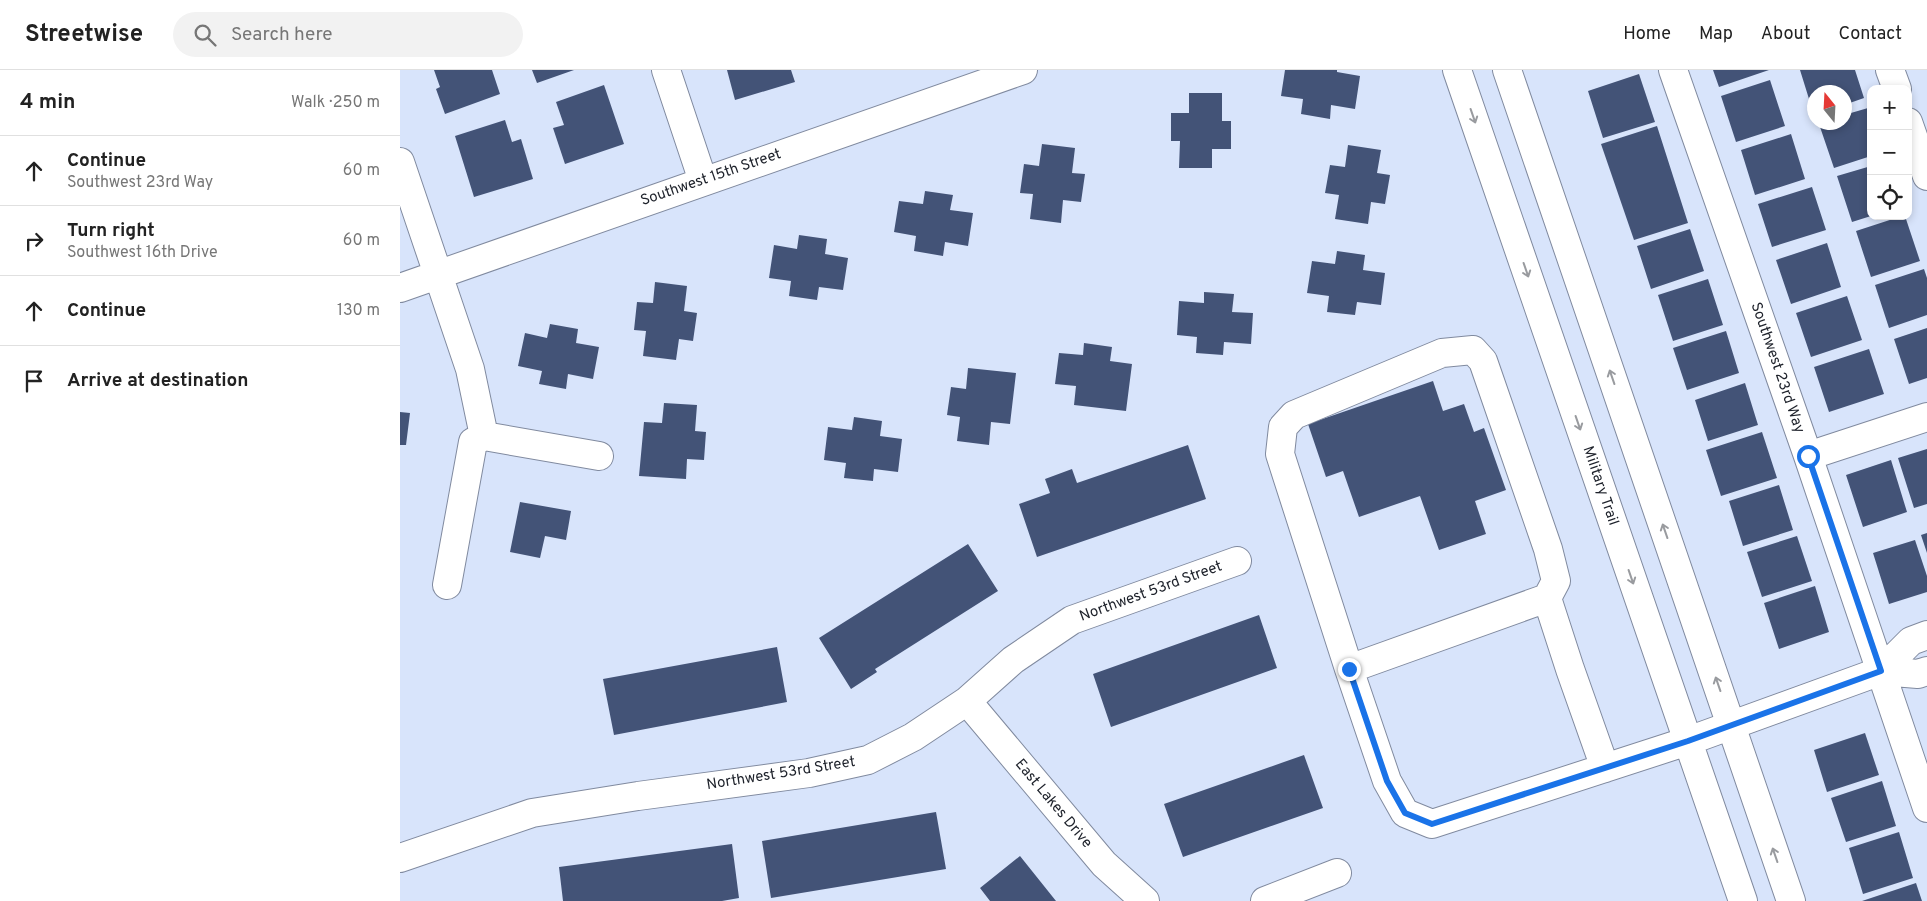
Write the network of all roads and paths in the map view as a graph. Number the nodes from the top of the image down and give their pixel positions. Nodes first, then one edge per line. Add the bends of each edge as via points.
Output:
1 (666, 70) edge
2 (1023, 70) edge
3 (1457, 70) edge
4 (1507, 70) edge
5 (1673, 70) edge
6 (1890, 70) edge
7 (966, 79) edge
8 (1895, 85) edge
9 (1911, 130) edge
10 (400, 162) edge
11 (1927, 176) edge
12 (703, 181) junction
13 (438, 274) junction
14 (400, 288) edge
15 (1927, 416) edge
16 (484, 436) junction
17 (599, 456) dead end
18 (1808, 456) junction
19 (1237, 561) dead end
20 (447, 585) dead end
21 (1548, 598) junction
22 (1927, 635) edge
23 (1349, 669) junction
24 (1881, 671) junction
25 (1927, 671) edge
26 (967, 702) junction
27 (1732, 726) junction
28 (1688, 741) junction
29 (1605, 768) junction
30 (1927, 808) edge
31 (400, 858) edge
32 (1337, 873) dead end
33 (1145, 901) edge
34 (1265, 901) edge
35 (1743, 901) edge
36 (1791, 901) edge

1 - 12 street
2 - 7 street, Southwest 15th Street
3 -> 28 street, Military Trail
27 -> 4 street
5 - 18 street, Southwest 23rd Way
6 - 8 street
7 - 12 street, Southwest 15th Street
9 - 11 street
10 - 13 street
12 - 13 street, Southwest 15th Street
13 - 14 street, Southwest 15th Street
13 - 16 street via 470,369
15 - 18 street
16 - 17 street
16 - 20 street via 473,442
18 - 24 street, Southwest 23rd Way
19 - 26 street, Northwest 53rd Street via 1072,620 1013,660
21 - 23 street
21 - 23 street via 1556,581 1548,549 1483,361 1473,350 1442,353 1294,415 1283,427 1280,454
21 - 29 street
22 - 24 street via 1911,641
23 - 29 street via 1387,781 1405,813 1432,824
24 - 25 street via 1918,674
24 - 27 street
24 - 30 street, Southwest 23rd Way
26 - 31 street, Northwest 53rd Street via 914,737 868,760 809,772 532,813
26 - 33 street, East Lakes Drive via 1104,864
27 - 28 street
36 -> 27 street
28 - 29 street
28 - 35 street, Military Trail
32 - 34 street

